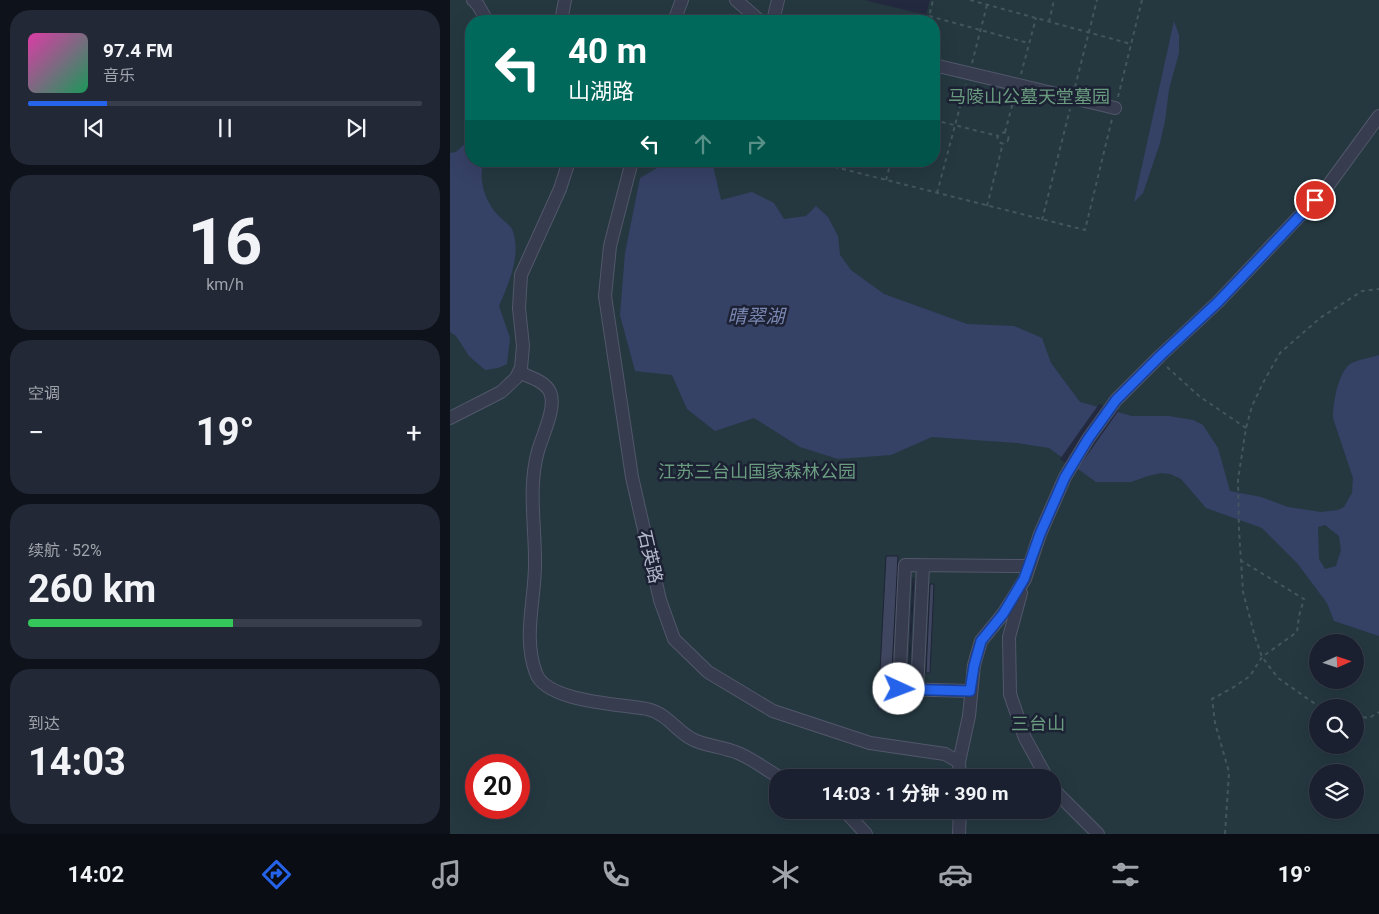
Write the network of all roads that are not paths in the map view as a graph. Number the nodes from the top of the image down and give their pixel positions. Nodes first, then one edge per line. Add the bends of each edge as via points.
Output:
1 (472, 0) edge
2 (565, 0) edge
3 (682, 0) edge
4 (736, 0) edge
5 (778, 0) edge
6 (484, 15) edge
7 (562, 15) edge
8 (676, 15) edge
9 (753, 15) edge
10 (774, 15) edge
11 (940, 67) edge
12 (1115, 108) road end
13 (1379, 116) edge
14 (567, 167) edge
15 (630, 167) edge
16 (519, 372) junction
17 (450, 418) edge
18 (924, 566) junction
19 (1029, 566) junction
20 (1024, 579) junction
21 (917, 690) junction
22 (970, 691) junction
23 (960, 762) junction
24 (960, 769) edge
25 (1042, 769) edge
26 (769, 771) edge
27 (1061, 797) edge
28 (852, 819) edge
29 (960, 819) edge
30 (866, 834) edge
31 (960, 834) edge
32 (1098, 834) edge

1 - 6 street
2 - 7 street
3 - 8 street
4 - 9 street
5 - 10 street
11 - 12 street
13 - 19 street via 1326,187 1218,302 1116,400 1065,477
14 - 16 street via 521,275 519,297 523,346
15 - 23 street, 石英路 via 610,246 605,296 632,477 660,600 674,639 708,672 773,711 870,743 945,754
16 - 17 street via 500,392
16 - 26 street via 543,383 552,401 538,451 532,498 536,562 529,630 536,675 549,688 569,697 649,710 666,716 694,740 738,752
18 - 19 street
18 - 21 street
18 - 21 street via 904,566 899,689
19 - 20 street
20 - 22 street via 1003,614 981,641
20 - 25 street via 1009,637 1010,694 1025,738
21 - 22 street
22 - 23 street
23 - 24 street
27 - 32 street
28 - 30 street
29 - 31 street

